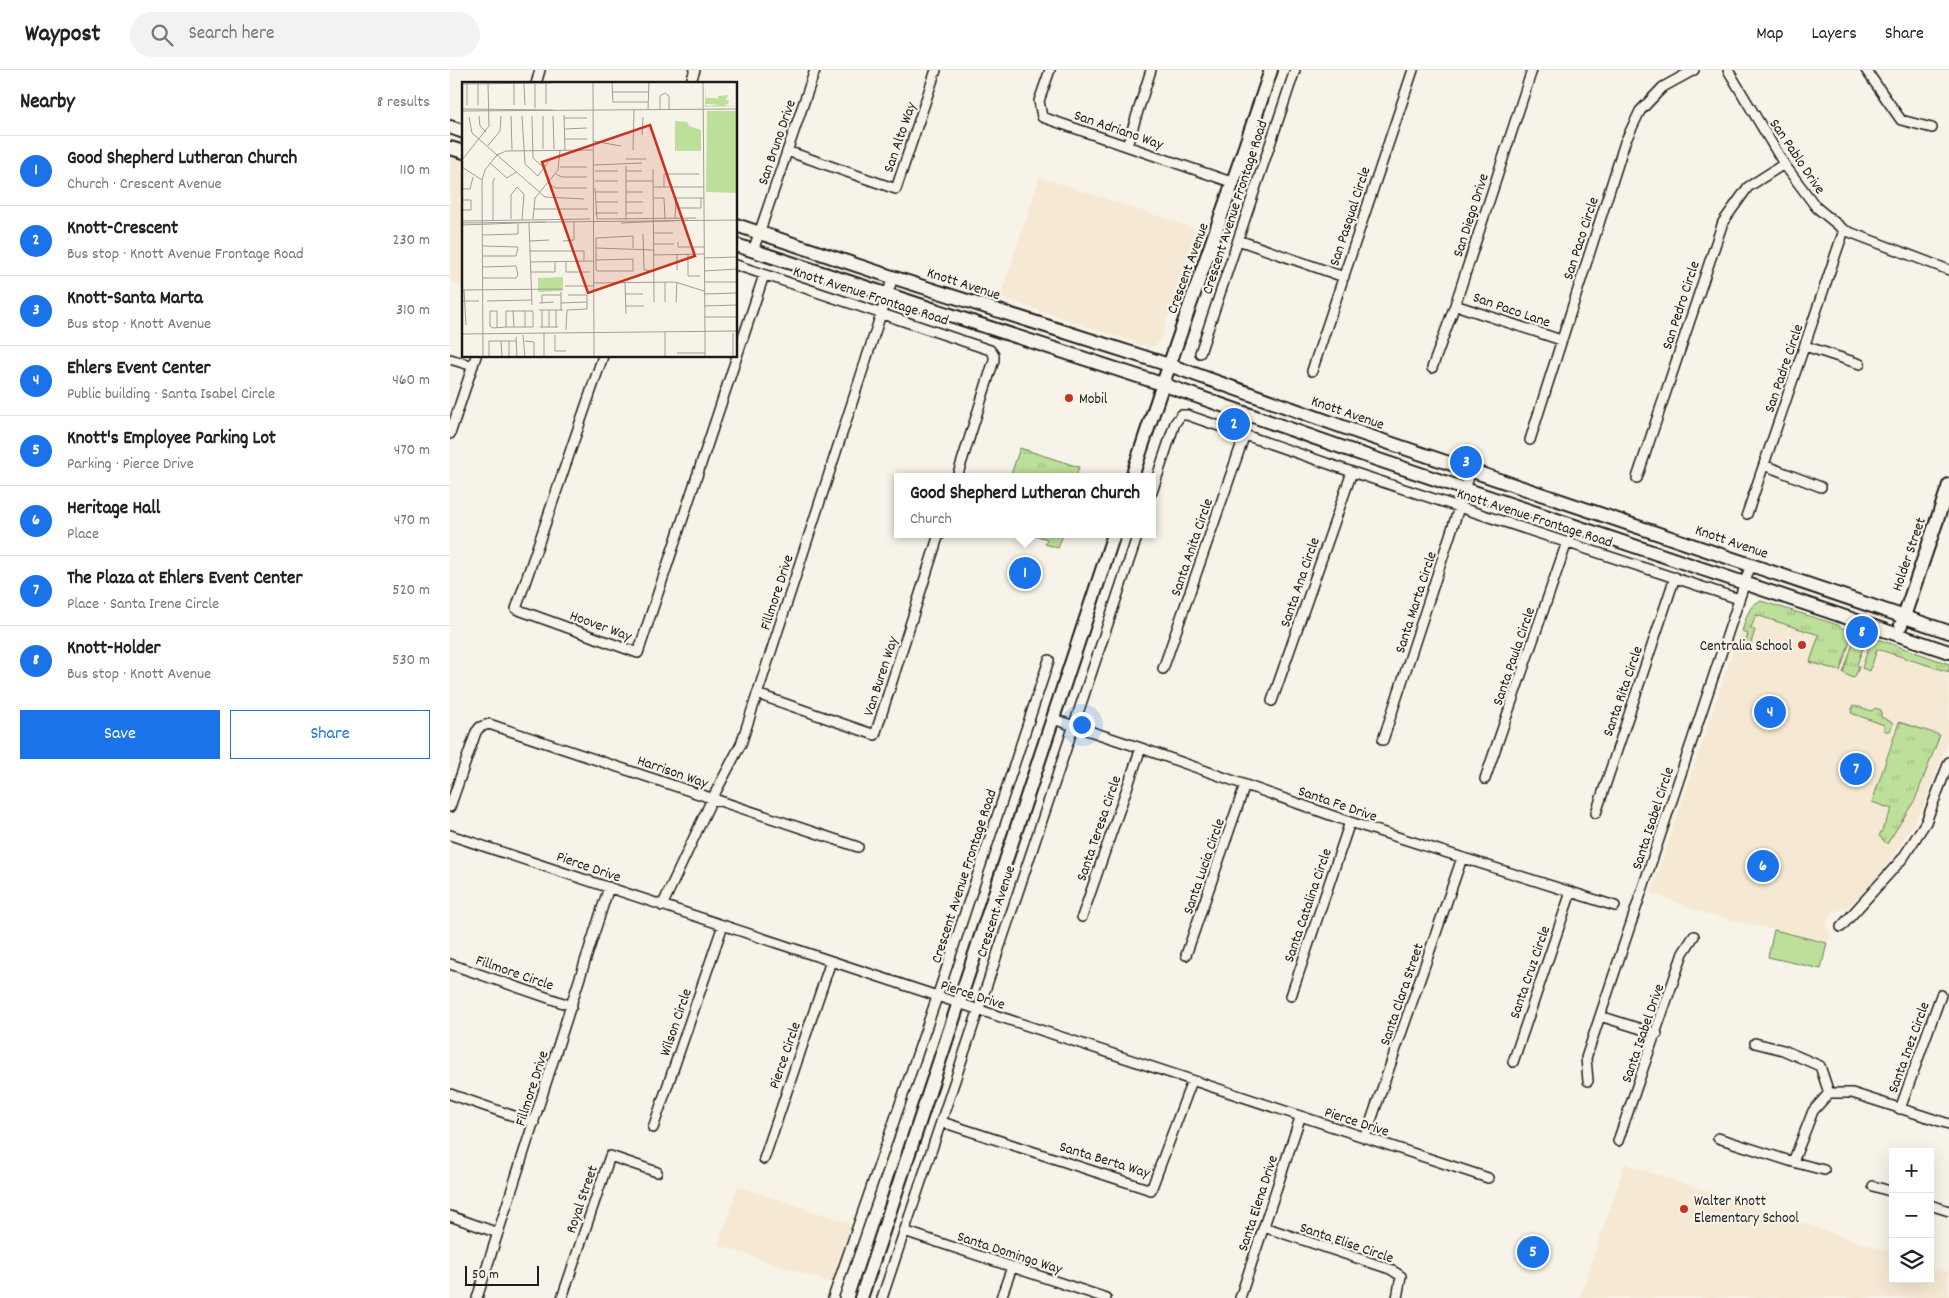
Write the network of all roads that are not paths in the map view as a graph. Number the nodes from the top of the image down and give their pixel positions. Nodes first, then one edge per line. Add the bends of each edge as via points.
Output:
1 (695, 70) edge
2 (815, 70) edge
3 (936, 70) edge
4 (1050, 70) edge
5 (1151, 70) edge
6 (1271, 70) edge
7 (1294, 70) edge
8 (1413, 70) edge
9 (1532, 70) edge
10 (1694, 70) edge
11 (1728, 70) edge
12 (1878, 70) edge
13 (1868, 72) edge
14 (691, 82) edge
15 (450, 127) edge
16 (1932, 128) dead end
17 (462, 131) edge
18 (1126, 146) junction
19 (787, 151) junction
20 (1784, 164) junction
21 (1234, 183) junction
22 (738, 226) edge
23 (1844, 230) junction
24 (760, 232) junction
25 (1238, 240) junction
26 (738, 247) edge
27 (753, 251) junction
28 (738, 266) edge
29 (1949, 270) edge
30 (764, 275) junction
31 (893, 277) junction
32 (1344, 277) junction
33 (887, 296) junction
34 (1455, 305) junction
35 (882, 312) junction
36 (1003, 312) junction
37 (997, 331) junction
38 (1561, 340) junction
39 (1805, 346) junction
40 (738, 353) edge
41 (1200, 353) dead end
42 (450, 358) edge
43 (475, 358) edge
44 (602, 358) edge
45 (736, 358) edge
46 (1860, 364) dead end
47 (1169, 365) junction
48 (473, 366) junction
49 (1432, 368) dead end
50 (1312, 371) dead end
51 (1162, 384) junction
52 (450, 434) edge
53 (1245, 434) junction
54 (1530, 440) dead end
55 (1764, 466) junction
56 (1471, 471) junction
57 (1352, 472) junction
58 (958, 473) edge
59 (1133, 473) edge
60 (1637, 478) dead end
61 (1156, 480) edge
62 (1949, 485) edge
63 (1821, 487) dead end
64 (1465, 488) junction
65 (1460, 507) junction
66 (1747, 514) dead end
67 (938, 538) edge
68 (1113, 538) edge
69 (1137, 538) edge
70 (1567, 542) junction
71 (1751, 564) junction
72 (1675, 577) junction
73 (1745, 583) junction
74 (1740, 599) junction
75 (1903, 617) junction
76 (1949, 632) edge
77 (1897, 634) junction
78 (1949, 652) edge
79 (1049, 660) dead end
80 (1163, 669) dead end
81 (757, 694) junction
82 (1272, 701) dead end
83 (1053, 719) junction
84 (1074, 726) junction
85 (1383, 740) dead end
86 (1140, 748) junction
87 (1949, 762) edge
88 (1485, 779) dead end
89 (1245, 785) junction
90 (712, 798) junction
91 (450, 807) edge
92 (1596, 813) dead end
93 (1350, 822) junction
94 (450, 835) edge
95 (858, 847) dead end
96 (1462, 858) junction
97 (610, 887) junction
98 (1571, 892) junction
99 (662, 906) junction
100 (1615, 906) dead end
101 (1082, 917) dead end
102 (723, 925) junction
103 (1841, 927) dead end
104 (1694, 936) dead end
105 (1186, 955) dead end
106 (831, 961) junction
107 (450, 964) edge
108 (1942, 995) dead end
109 (1291, 996) dead end
110 (937, 997) junction
111 (957, 1004) junction
112 (572, 1006) junction
113 (979, 1011) junction
114 (1600, 1016) junction
115 (1657, 1034) junction
116 (1755, 1043) dead end
117 (1513, 1062) dead end
118 (1192, 1081) junction
119 (1588, 1081) dead end
120 (1829, 1093) junction
121 (450, 1094) edge
122 (1900, 1109) junction
123 (1300, 1118) junction
124 (942, 1122) junction
125 (534, 1123) junction
126 (1949, 1124) edge
127 (653, 1128) dead end
128 (1365, 1138) junction
129 (1718, 1138) dead end
130 (1618, 1141) dead end
131 (764, 1159) dead end
132 (1793, 1162) junction
133 (1824, 1170) dead end
134 (657, 1172) dead end
135 (1488, 1178) dead end
136 (1873, 1186) dead end
137 (1889, 1191) edge
138 (1934, 1206) edge
139 (1949, 1212) edge
140 (450, 1216) edge
141 (1264, 1228) junction
142 (904, 1231) junction
143 (498, 1233) junction
144 (1012, 1267) junction
145 (477, 1298) edge
146 (562, 1298) edge
147 (833, 1298) edge
148 (861, 1298) edge
149 (882, 1298) edge
150 (1002, 1298) edge
151 (1106, 1298) edge
152 (1240, 1298) edge
153 (1397, 1298) edge

1 - 14 street
2 - 19 street, San Bruno Drive
3 - 19 street, San Alto Way via 896,189
4 - 18 street, San Adriano Way via 1039,101 1042,117
5 - 18 street
6 - 21 main road, Crescent Avenue
7 - 25 street, Crescent Avenue Frontage Road
8 - 32 street, San Pasqual Circle
9 - 34 street, San Diego Drive
10 - 38 street, San Paco Circle via 1663,87 1640,111 1626,142
11 - 20 street, San Pablo Drive
12 - 13 street
13 - 16 street via 1901,120
15 - 17 main road
18 - 21 street, San Adriano Way
19 - 24 street, San Bruno Drive
20 - 23 street, San Pablo Drive via 1816,207
20 - 60 street, San Pedro Circle via 1748,187 1723,222
21 - 47 main road, Crescent Avenue
22 - 24 main road, Knott Avenue
23 - 29 street, San Pablo Drive
23 - 39 street, San Padre Circle
24 - 27 street, San Bruno Drive
24 - 31 main road, Knott Avenue
25 - 32 street
25 - 41 street, Crescent Avenue Frontage Road
26 - 27 main road
27 - 33 main road
28 - 30 street, Knott Avenue Frontage Road
30 - 35 street, Knott Avenue Frontage Road
30 - 40 street, Hoover Way
31 - 33 street, Fillmore Drive
31 - 36 main road, Knott Avenue
32 - 50 street, San Pasqual Circle
33 - 35 street, Fillmore Drive
33 - 37 main road
34 - 38 street, San Paco Lane
34 - 49 street, San Diego Drive
35 - 58 street, Knott Avenue Frontage Road via 990,350 994,355
35 - 81 street, Fillmore Drive
36 - 37 main road
36 - 47 main road, Knott Avenue
37 - 51 main road
38 - 54 street, San Paco Circle
39 - 46 street
39 - 55 street, San Padre Circle
42 - 48 street
43 - 48 street
44 - 45 street, Hoover Way via 516,609 638,652
47 - 51 main road, Crescent Avenue
47 - 56 main road, Knott Avenue
48 - 52 street
51 - 59 main road, Crescent Avenue
51 - 64 main road
53 - 57 street, Knott Avenue Frontage Road
53 - 61 street, Knott Avenue Frontage Road via 1181,415
53 - 80 street, Santa Anita Circle
55 - 63 street
55 - 66 street, San Padre Circle
56 - 64 street, Santa Marta Circle
56 - 71 main road, Knott Avenue
57 - 65 street, Knott Avenue Frontage Road
57 - 82 street, Santa Ana Circle
62 - 75 main road, Holder Street
64 - 65 street, Santa Marta Circle
64 - 73 main road
65 - 70 street, Knott Avenue Frontage Road
65 - 85 street, Santa Marta Circle
67 - 81 street, Van Buren Way via 876,735
68 - 83 main road, Crescent Avenue
69 - 84 street, Crescent Avenue
70 - 72 street, Knott Avenue Frontage Road
70 - 88 street, Santa Paula Circle
71 - 73 street, Santa Isabel Circle
71 - 75 main road, Knott Avenue
72 - 74 street, Knott Avenue Frontage Road
72 - 92 street, Santa Rita Circle
73 - 74 street, Santa Isabel Circle
73 - 77 main road
74 - 114 street, Santa Isabel Circle
75 - 76 main road, Knott Avenue
75 - 77 main road, Holder Street
77 - 78 main road
79 - 110 street, Crescent Avenue Frontage Road
81 - 90 street, Fillmore Drive via 741,744
83 - 84 street, Santa Fe Drive
83 - 111 main road, Crescent Avenue
84 - 86 street, Santa Fe Drive
84 - 113 street, Crescent Avenue
86 - 89 street, Santa Fe Drive
86 - 101 street, Santa Teresa Circle
87 - 103 street via 1926,822 1903,858
89 - 93 street, Santa Fe Drive
89 - 105 street, Santa Lucia Circle
90 - 91 street, Harrison Way via 495,725 478,725
90 - 95 street, Harrison Way
90 - 99 street, Fillmore Drive
93 - 96 street, Santa Fe Drive
93 - 109 street, Santa Catalina Circle
94 - 97 street, Pierce Drive
96 - 98 street, Santa Fe Drive
96 - 128 street, Santa Clara Street
97 - 99 street, Pierce Drive
97 - 112 street, Fillmore Drive
98 - 100 street, Santa Fe Drive
98 - 117 street, Santa Cruz Circle
99 - 102 street, Pierce Drive
102 - 106 street, Pierce Drive
102 - 127 street, Wilson Circle
104 - 115 street, Santa Isabel Drive via 1683,953
106 - 110 street, Pierce Drive
106 - 131 street, Pierce Circle
107 - 112 street, Fillmore Circle
108 - 122 street, Santa Inez Circle
110 - 111 street, Pierce Drive
110 - 147 street, Crescent Avenue Frontage Road
111 - 113 street, Pierce Drive
111 - 148 main road, Crescent Avenue
112 - 125 street, Fillmore Drive
113 - 118 street, Pierce Drive
113 - 124 street, Crescent Avenue
114 - 115 street
114 - 119 street, Santa Isabel Circle via 1586,1058
115 - 130 street, Santa Isabel Drive
116 - 120 street via 1783,1050 1820,1066
118 - 123 street, Pierce Drive
118 - 124 street, Santa Berta Way via 1151,1190
120 - 122 street via 1852,1093
120 - 132 street via 1813,1112
121 - 125 street
122 - 126 street
123 - 128 street, Pierce Drive
123 - 141 street, Santa Elena Drive
124 - 142 street, Crescent Avenue
125 - 143 street, Fillmore Drive
128 - 135 street, Pierce Drive
129 - 132 street
132 - 133 street
134 - 146 street, Royal Street via 610,1156
136 - 137 street
138 - 139 street
140 - 143 street
141 - 152 street, Santa Elena Drive
141 - 153 street, Santa Elise Circle via 1390,1269 1401,1276
142 - 144 street, Santa Domingo Way
142 - 149 street, Crescent Avenue
143 - 145 street, Fillmore Drive
144 - 150 street
144 - 151 street, Santa Domingo Way

